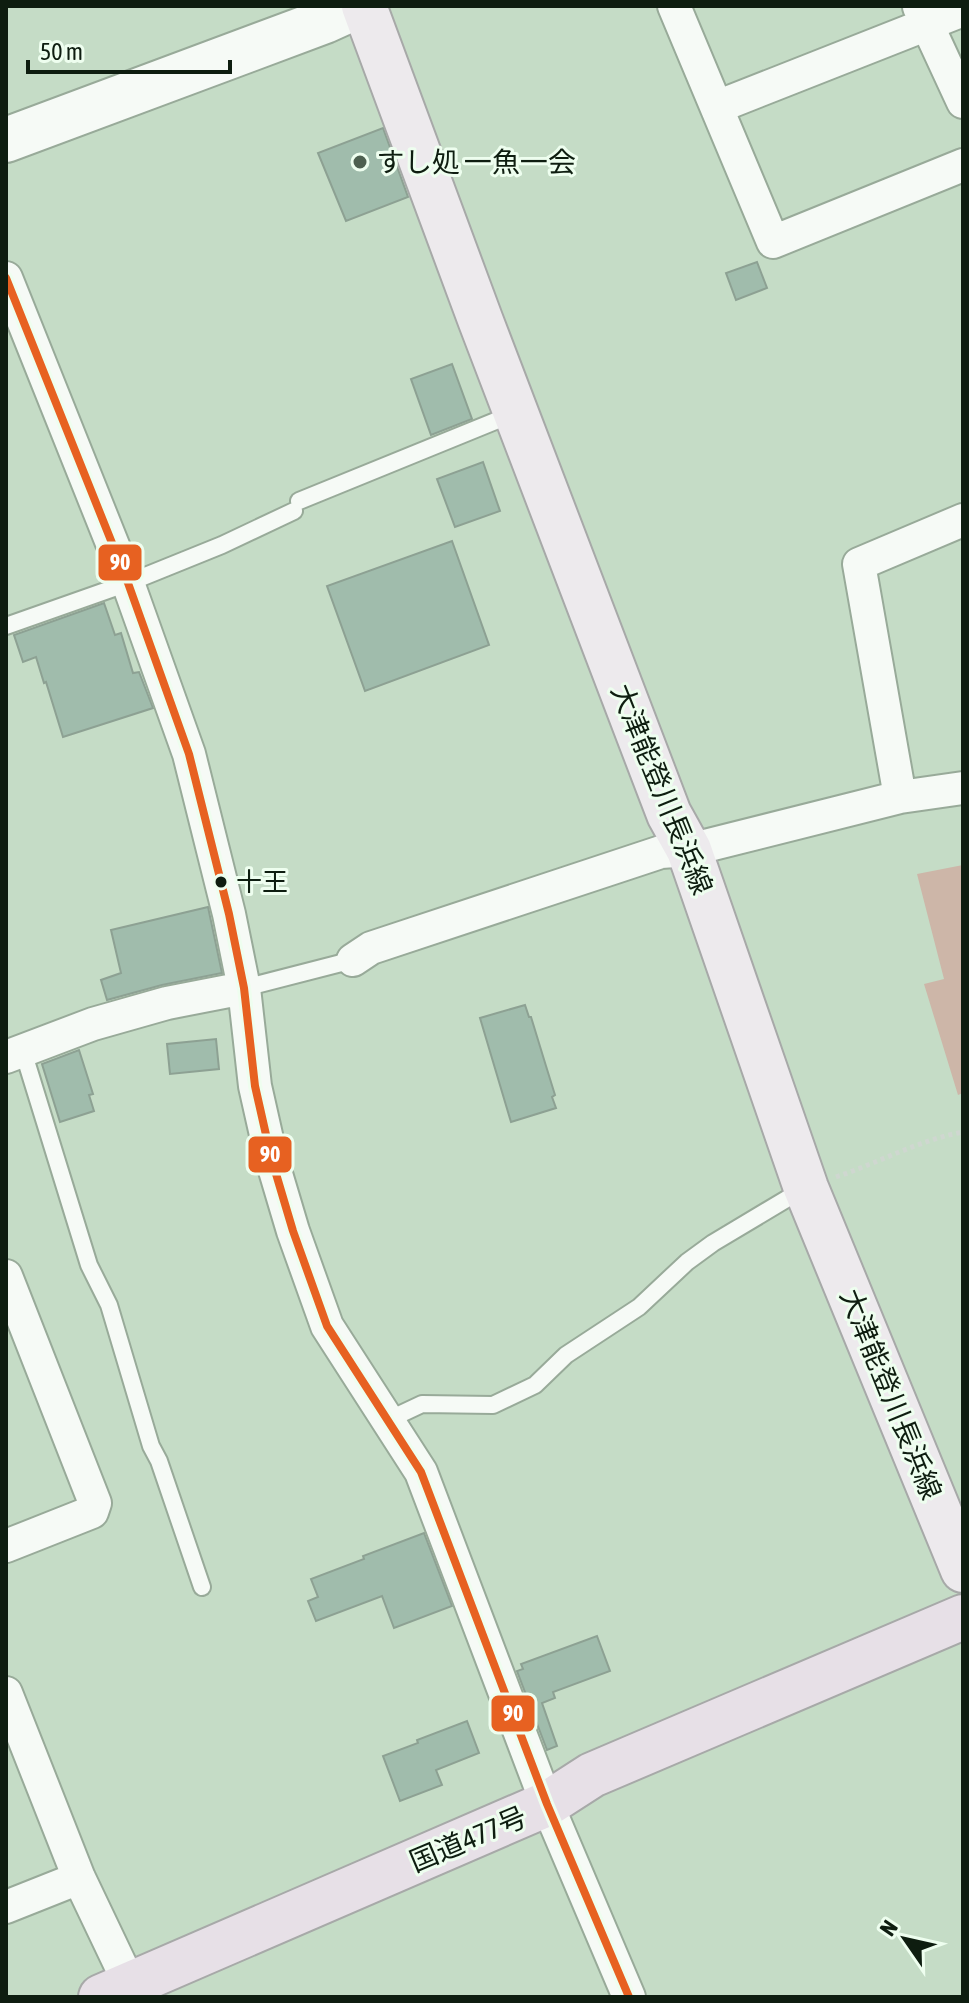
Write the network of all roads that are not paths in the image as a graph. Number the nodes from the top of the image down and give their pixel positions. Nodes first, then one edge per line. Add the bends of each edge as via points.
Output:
1 (361, 6) edge
2 (674, 6) edge
3 (963, 10) edge
4 (923, 15) edge
5 (963, 102) edge
6 (717, 107) junction
7 (6, 140) edge
8 (963, 165) edge
9 (6, 278) edge
10 (516, 413) junction
11 (963, 520) edge
12 (128, 583) junction
13 (6, 626) edge
14 (963, 788) edge
15 (900, 797) junction
16 (689, 850) junction
17 (353, 960) joint
18 (244, 988) junction
19 (14, 1054) edge
20 (806, 1188) junction
21 (6, 1276) edge
22 (388, 1420) junction
23 (6, 1546) edge
24 (963, 1570) edge
25 (202, 1587) dead end
26 (963, 1617) edge
27 (6, 1693) edge
28 (547, 1804) junction
29 (79, 1878) junction
30 (6, 1907) edge
31 (116, 1991) edge
32 (629, 1997) edge

1 - 7 street
1 - 10 main road, 大津能登川長浜線
2 - 6 street
3 - 4 street
4 - 5 street
4 - 6 street
6 - 8 street via 773,242
9 - 12 street
10 - 12 lane
10 - 16 main road, 大津能登川長浜線 via 669,814
11 - 15 street via 859,564
12 - 13 lane
12 - 18 street via 189,754
14 - 15 street
15 - 16 street
16 - 17 street via 661,852 371,948
16 - 20 main road, 大津能登川長浜線
17 - 18 lane
18 - 19 street via 93,1024
18 - 22 street via 255,1086 293,1231 327,1326
19 - 25 lane via 89,1265 109,1305 151,1446
20 - 22 lane via 713,1243 639,1307 566,1355 535,1385 493,1405 422,1404
20 - 24 main road, 大津能登川長浜線
21 - 23 street via 95,1503 92,1512
22 - 28 street via 421,1472
26 - 28 highway, 国道477号 via 592,1775
27 - 29 street
28 - 31 highway, 国道477号
28 - 32 street
29 - 30 street
29 - 31 street

